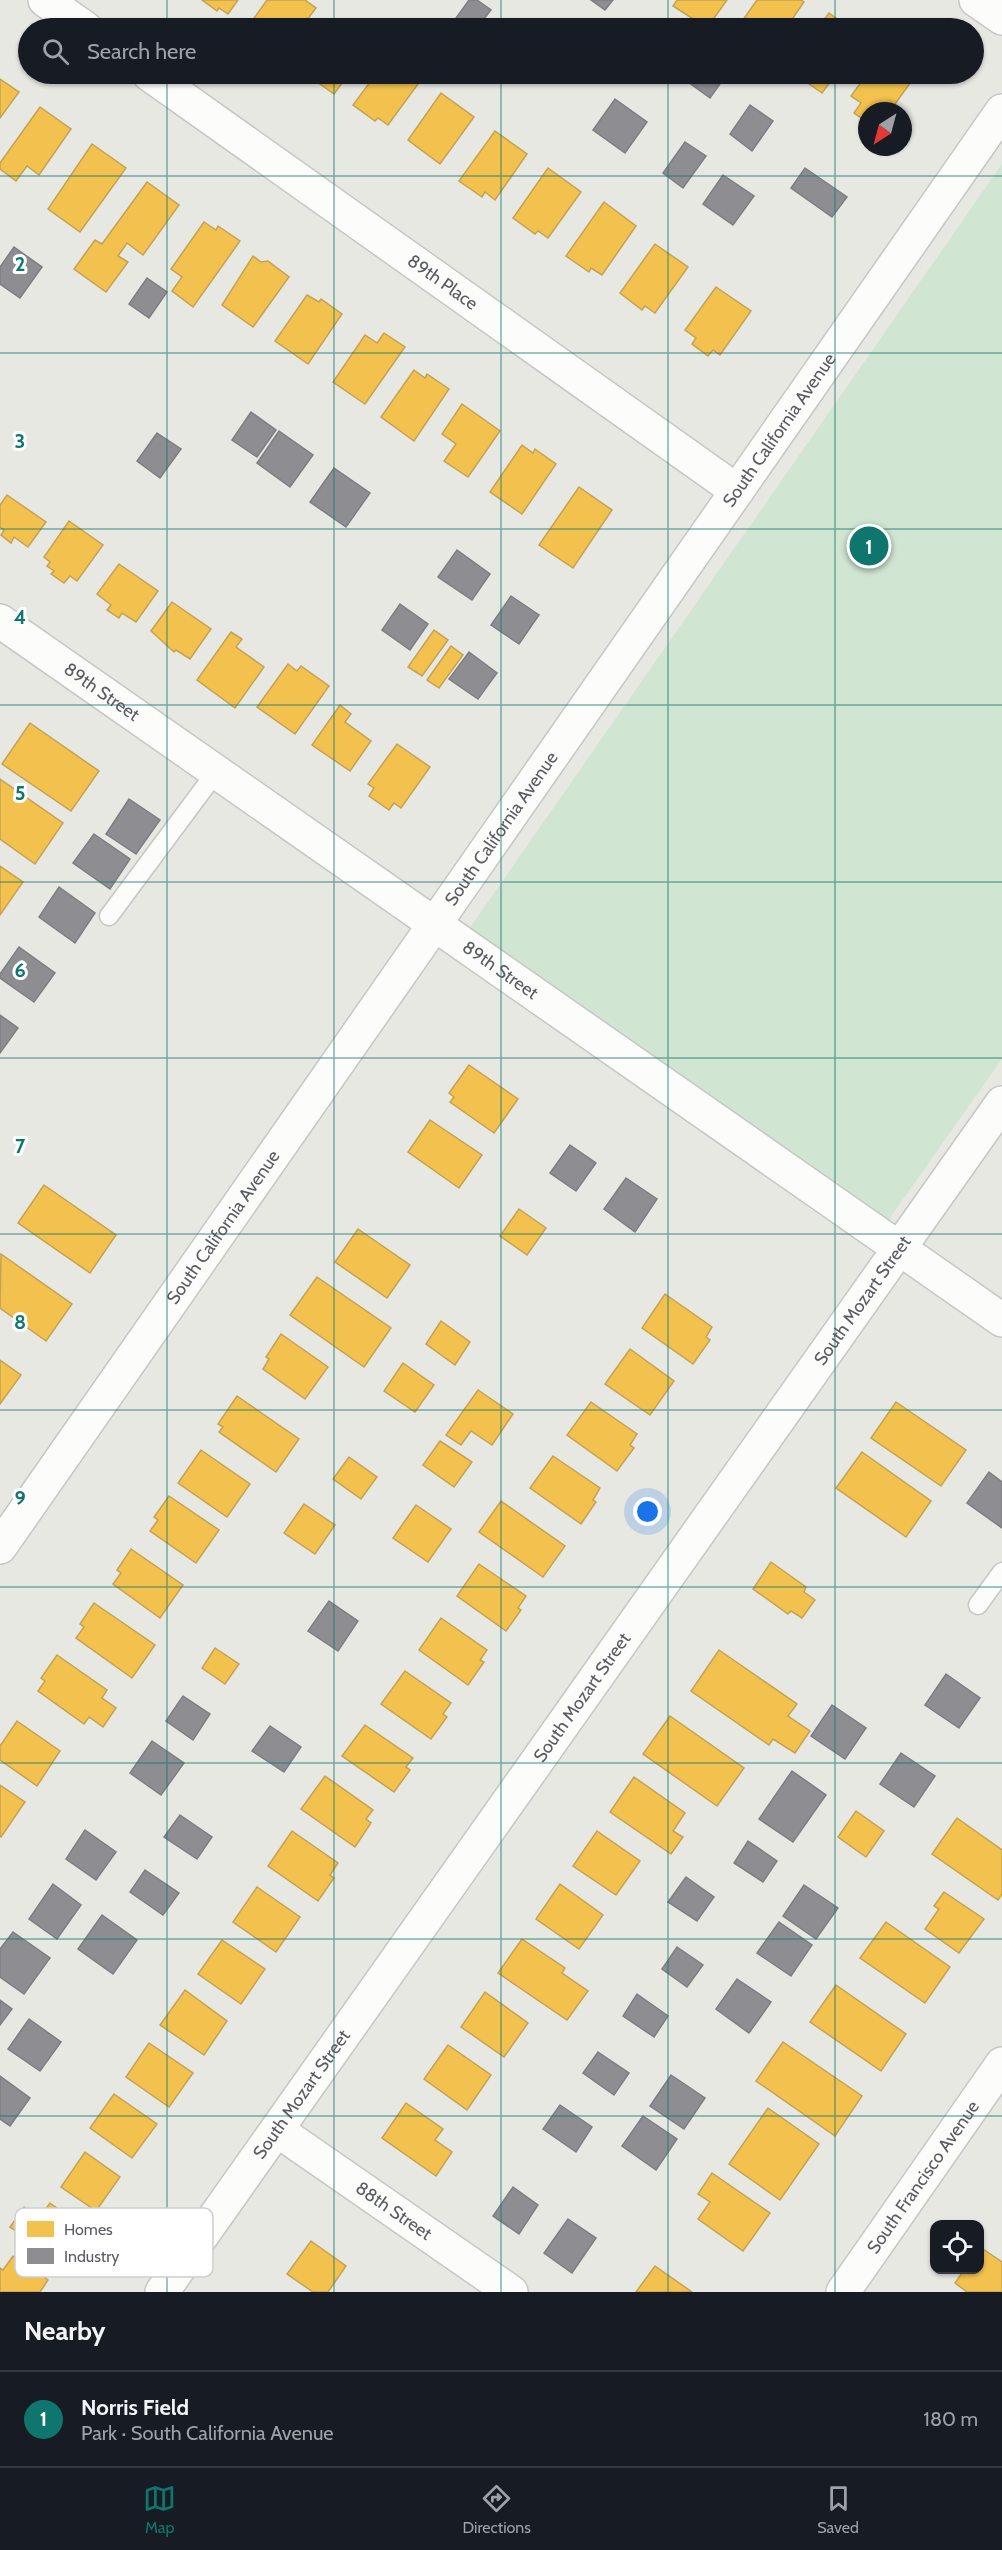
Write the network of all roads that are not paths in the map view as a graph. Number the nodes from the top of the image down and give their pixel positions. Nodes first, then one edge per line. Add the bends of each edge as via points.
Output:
1 (45, 0) edge
2 (976, 0) edge
3 (71, 18) edge
4 (1002, 18) edge
5 (163, 84) edge
6 (1002, 111) edge
7 (737, 490) junction
8 (0, 621) edge
9 (216, 771) junction
10 (109, 916) dead end
11 (435, 924) junction
12 (1002, 1103) edge
13 (899, 1248) junction
14 (1002, 1320) edge
15 (0, 1547) edge
16 (1002, 1572) edge
17 (978, 1605) dead end
18 (1002, 2064) edge
19 (277, 2130) junction
20 (213, 2220) edge
21 (173, 2277) edge
22 (162, 2292) edge
23 (511, 2292) edge
24 (843, 2292) edge

1 - 3 street
2 - 4 street
5 - 7 street, 89th Place
6 - 7 street, South California Avenue
7 - 11 street, South California Avenue
8 - 9 street, 89th Street
9 - 10 lane
9 - 11 street, 89th Street
11 - 13 street, 89th Street
11 - 15 street, South California Avenue
12 - 13 street, South Mozart Street
13 - 14 street, 89th Street
13 - 19 street, South Mozart Street
16 - 17 lane
18 - 24 street, South Francisco Avenue
19 - 20 street, South Mozart Street
19 - 23 street, 88th Street
21 - 22 street, South Mozart Street

